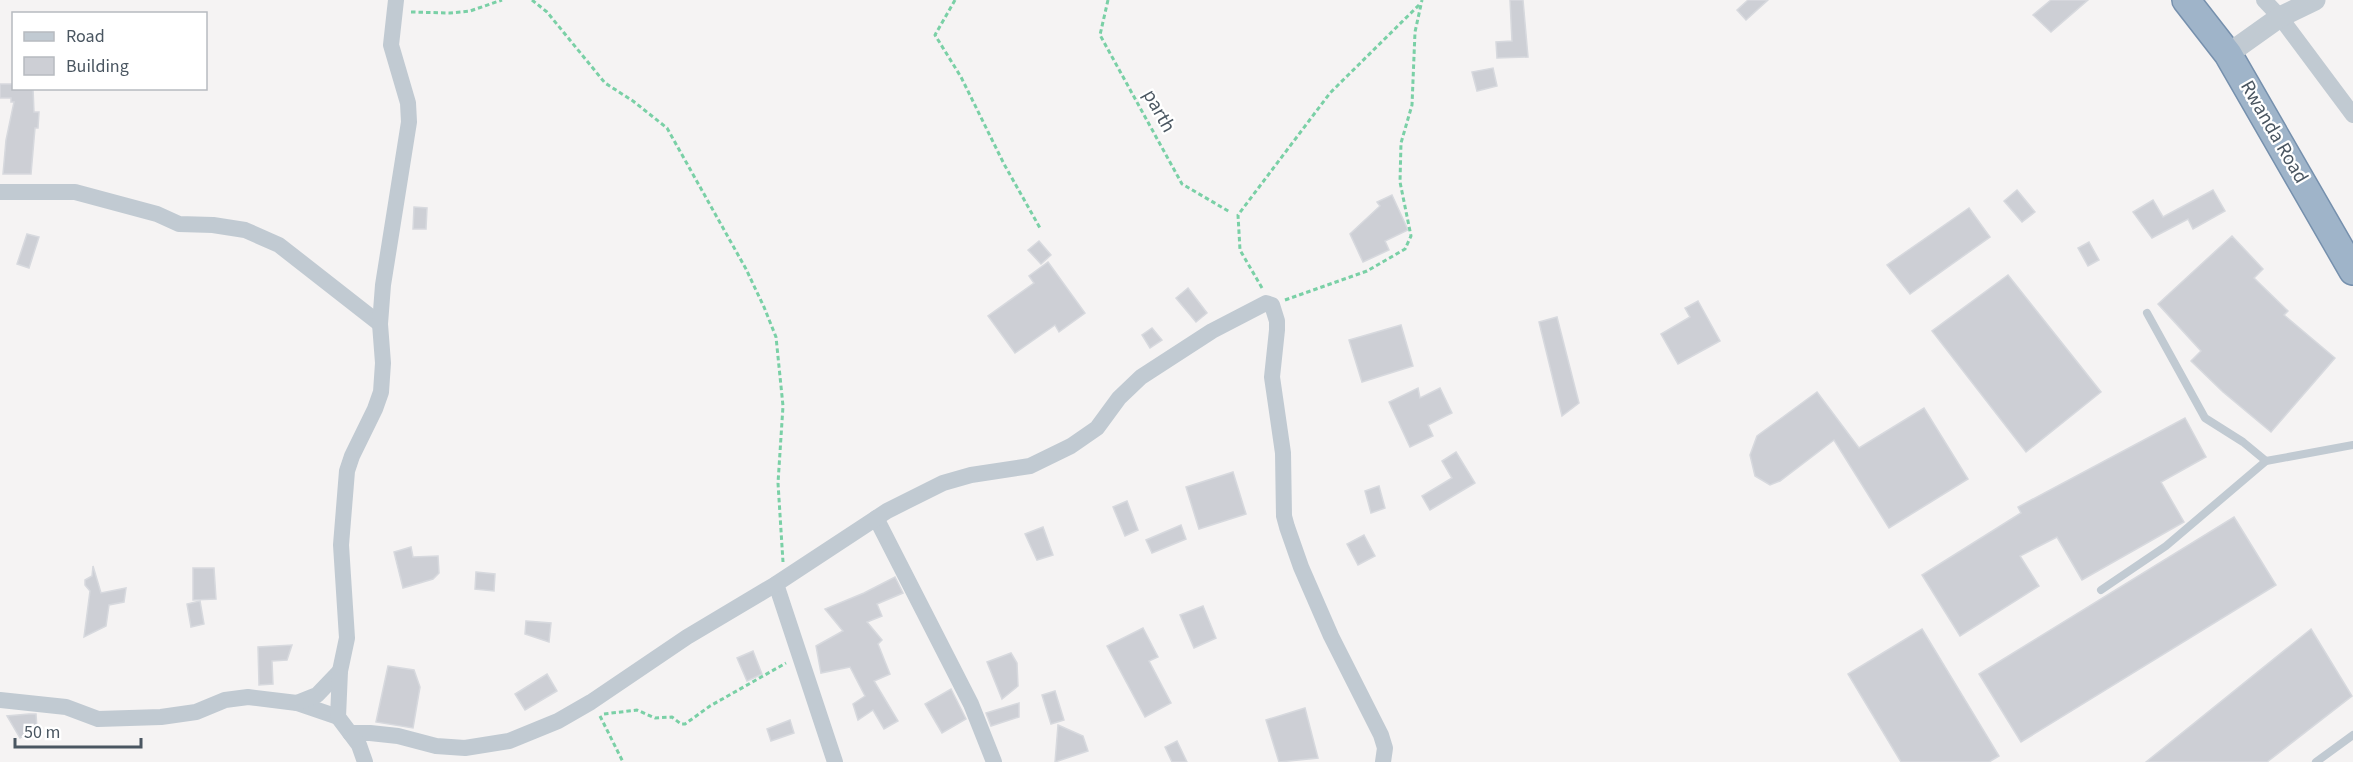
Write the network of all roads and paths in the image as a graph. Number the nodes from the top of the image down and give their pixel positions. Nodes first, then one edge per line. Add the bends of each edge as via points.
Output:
1 (502, 0) edge
2 (532, 0) edge
3 (955, 0) edge
4 (1108, 0) edge
5 (2186, 0) edge
6 (2264, 0) edge
7 (2315, 0) edge
8 (1421, 2) edge
9 (395, 7) edge
10 (2280, 17) junction
11 (2228, 54) junction
12 (2353, 115) edge
13 (0, 192) edge
14 (1230, 212) dead end
15 (1040, 228) dead end
16 (2353, 271) edge
17 (1272, 305) junction
18 (2146, 313) dead end
19 (380, 324) junction
20 (2353, 445) edge
21 (2266, 461) junction
22 (876, 518) junction
23 (780, 581) junction
24 (2101, 590) dead end
25 (799, 655) junction
26 (340, 671) junction
27 (0, 700) edge
28 (297, 703) junction
29 (595, 709) junction
30 (338, 717) junction
31 (350, 733) junction
32 (2353, 735) edge
33 (365, 762) edge
34 (623, 762) edge
35 (835, 762) edge
36 (994, 762) edge
37 (1383, 762) edge
38 (2316, 762) edge

1 - 9 path via 450,14
2 - 23 path via 547,12 605,83 667,128 764,307 776,337 783,406 778,495
3 - 15 path via 935,35
4 - 14 path, parth via 1100,35 1182,184
5 - 11 highway, Rwanda Road
6 - 10 street
7 - 10 street
8 - 17 path via 1330,93 1238,214 1240,250
8 - 17 path via 1415,32 1412,105 1401,143 1400,182 1411,236 1409,244 1367,271
9 - 19 street via 391,45 408,103 409,122
10 - 11 street
10 - 12 street
11 - 16 highway, Rwanda Road
13 - 19 street via 75,192 157,214 179,224 245,230 279,245
17 - 22 street via 1266,303 1212,331 1154,368 1126,390 1097,428 1050,457 1030,466 943,483
17 - 37 street via 1277,330 1272,377 1287,527 1331,636 1381,735 1385,748
18 - 21 lane via 2205,417
19 - 26 street via 381,392 347,471 340,544 347,638
20 - 21 lane
21 - 24 lane via 2166,546
22 - 23 street
22 - 36 street via 971,704
23 - 25 street
23 - 29 street via 687,637
25 - 29 path via 686,724 637,710
25 - 35 street
26 - 28 street via 317,695
26 - 30 street
27 - 28 street via 66,707 98,719 196,712 225,700 248,697
28 - 30 street
29 - 31 street via 493,744 465,747
29 - 34 path via 606,723
30 - 31 street
31 - 33 street
32 - 38 lane

